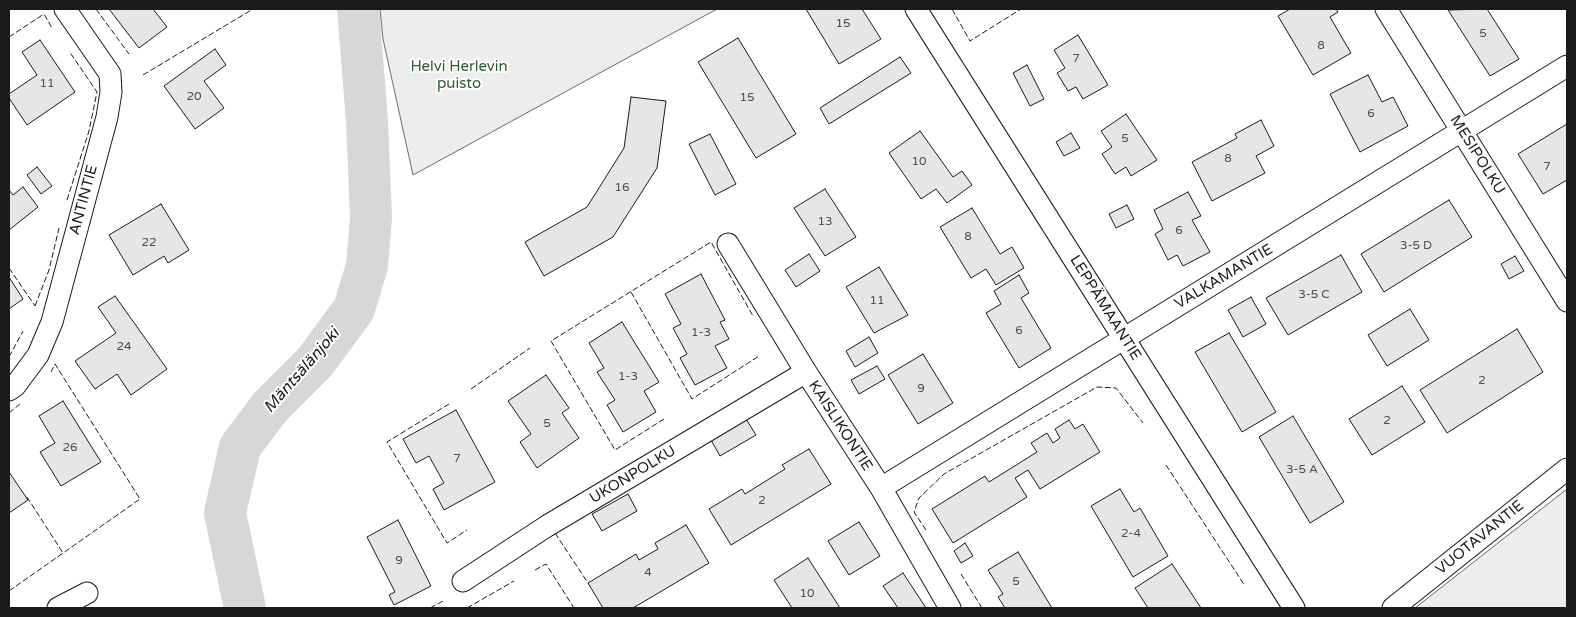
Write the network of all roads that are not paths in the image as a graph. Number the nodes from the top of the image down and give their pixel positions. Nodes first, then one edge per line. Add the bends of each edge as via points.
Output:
1 (65, 9) edge
2 (916, 9) edge
3 (1386, 9) edge
4 (1567, 66) edge
5 (1462, 132) junction
6 (728, 244) dead end
7 (1567, 301) edge
8 (1124, 337) junction
9 (806, 372) junction
10 (9, 390) edge
11 (1567, 469) edge
12 (881, 488) junction
13 (463, 581) dead end
14 (87, 593) dead end
15 (58, 608) edge
16 (950, 608) edge
17 (1294, 608) edge
18 (1393, 608) edge

1 - 10 street, ANTINTIE via 110,74 111,92 52,322 38,355
2 - 8 street, LEPPÄMAANTIE
3 - 5 street, MESIPOLKU
4 - 5 street, VALKAMANTIE
5 - 7 street, MESIPOLKU
5 - 8 street, VALKAMANTIE
6 - 9 street, KAISLIKONTIE
8 - 12 street, VALKAMANTIE
8 - 17 street, LEPPÄMAANTIE
9 - 12 street, KAISLIKONTIE
9 - 13 street, UKONPOLKU via 547,526
11 - 18 street, VUOTAVANTIE
12 - 16 street, KAISLIKONTIE
14 - 15 street

